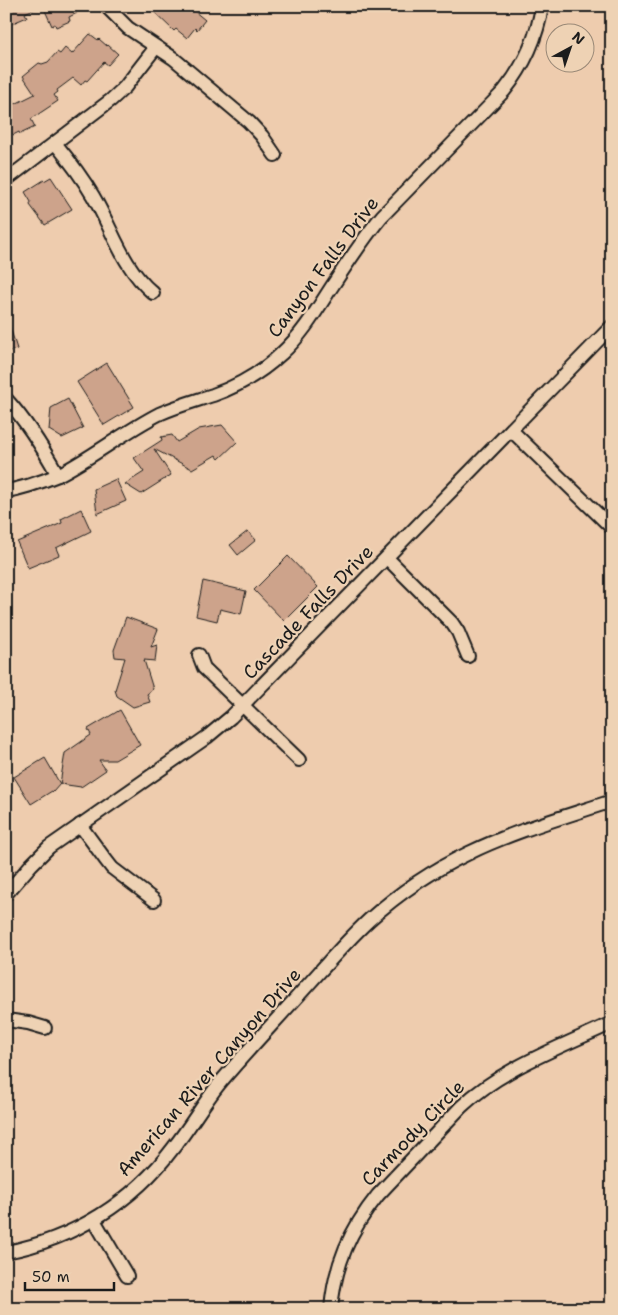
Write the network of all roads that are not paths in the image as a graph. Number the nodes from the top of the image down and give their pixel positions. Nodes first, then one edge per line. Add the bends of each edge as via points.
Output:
1 (106, 6) edge
2 (542, 6) edge
3 (156, 47) junction
4 (56, 143) junction
5 (275, 155) dead end
6 (6, 180) edge
7 (153, 293) dead end
8 (612, 326) edge
9 (6, 399) edge
10 (511, 430) junction
11 (58, 475) junction
12 (6, 491) edge
13 (612, 528) edge
14 (387, 558) junction
15 (199, 655) dead end
16 (468, 656) dead end
17 (243, 706) junction
18 (299, 760) dead end
19 (612, 801) edge
20 (80, 825) junction
21 (6, 894) edge
22 (154, 900) dead end
23 (6, 1020) edge
24 (612, 1024) edge
25 (45, 1028) dead end
26 (94, 1220) junction
27 (6, 1252) edge
28 (127, 1276) dead end
29 (331, 1309) edge

1 - 3 street via 128,28
2 - 11 street, Canyon Falls Drive via 534,40 514,78 382,216 354,252 313,316 281,354 249,378 158,415
3 - 4 street via 118,93
3 - 5 street via 249,122
4 - 6 street
4 - 7 street via 94,197 126,262
8 - 10 street, Cascade Falls Drive
9 - 11 street via 40,443
10 - 13 street
10 - 14 street, Cascade Falls Drive
11 - 12 street, Canyon Falls Drive
14 - 16 street via 452,623
14 - 17 street, Cascade Falls Drive
15 - 17 street via 204,668
17 - 18 street
17 - 20 street, Cascade Falls Drive via 207,737
19 - 26 street, American River Canyon Drive via 482,846 442,867 392,901 347,941 229,1072 156,1169 119,1203
20 - 21 street, Cascade Falls Drive via 49,847
20 - 22 street via 104,860
23 - 25 street
24 - 29 street, Carmody Circle via 516,1068 496,1079 461,1107 365,1211 346,1245 336,1273
26 - 27 street, American River Canyon Drive via 53,1239
26 - 28 street

